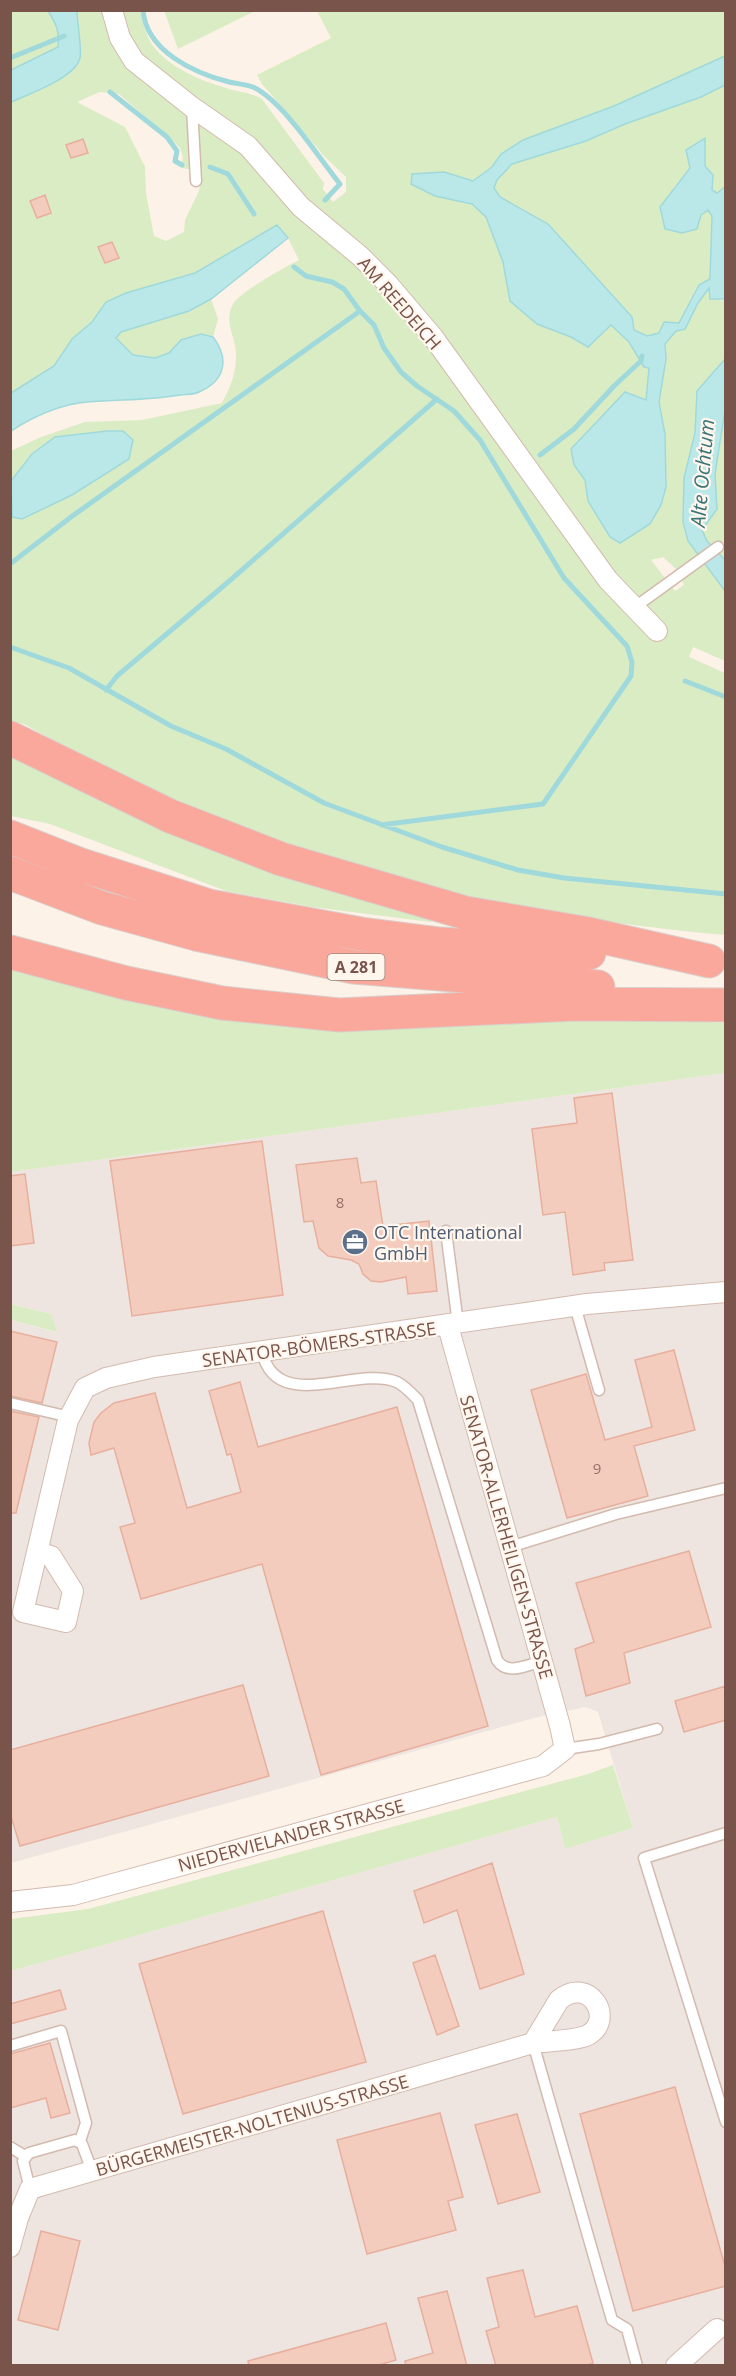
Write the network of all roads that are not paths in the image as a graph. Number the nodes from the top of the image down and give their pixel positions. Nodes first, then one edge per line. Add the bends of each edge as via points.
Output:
1 (112, 10) edge
2 (192, 107) junction
3 (196, 181) dead end
4 (718, 547) dead end
5 (635, 607) junction
6 (657, 631) dead end
7 (10, 738) edge
8 (10, 837) edge
9 (10, 873) edge
10 (10, 952) edge
11 (717, 962) edge
12 (719, 1005) edge
13 (446, 1231) dead end
14 (726, 1292) edge
15 (575, 1306) junction
16 (453, 1325) junction
17 (262, 1352) junction
18 (599, 1390) dead end
19 (10, 1403) edge
20 (70, 1417) junction
21 (726, 1488) edge
22 (510, 1547) junction
23 (37, 1552) junction
24 (17, 1611) edge
25 (542, 1661) junction
26 (657, 1729) dead end
27 (565, 1749) junction
28 (726, 1833) edge
29 (10, 1902) edge
30 (533, 2043) joint
31 (10, 2046) edge
32 (726, 2122) edge
33 (80, 2141) junction
34 (10, 2147) edge
35 (25, 2156) junction
36 (92, 2171) junction
37 (30, 2189) junction
38 (14, 2217) edge
39 (10, 2247) edge
40 (717, 2329) dead end
41 (637, 2366) edge
42 (676, 2366) edge

1 - 2 street, AM REEDEICH via 120,38 134,61
2 - 3 lane
2 - 5 street, AM REEDEICH via 249,146 301,207 388,284 433,337 608,580
4 - 5 lane
5 - 6 street, AM REEDEICH
7 - 11 highway via 170,816 281,859 466,913
8 - 11 highway, A 281 via 81,866 209,906 361,934 440,944
9 - 12 highway, A 281 via 154,923 354,967 576,984
10 - 12 highway via 126,983 222,1003 339,1015 576,1005
13 - 16 lane
14 - 15 street, SENATOR-BÖMERS-STRASSE
15 - 16 street, SENATOR-BÖMERS-STRASSE
15 - 18 lane
16 - 17 street, SENATOR-BÖMERS-STRASSE
16 - 22 street, SENATOR-ALLERHEILIGEN-STRASSE
17 - 20 street, SENATOR-BÖMERS-STRASSE via 106,1378 85,1388
17 - 25 lane via 265,1366 280,1380 304,1386 379,1379 397,1382 418,1400 497,1660 509,1669
19 - 20 lane
20 - 23 street, SENATOR-BÖMERS-STRASSE
21 - 22 lane via 616,1514
22 - 25 street, SENATOR-ALLERHEILIGEN-STRASSE
23 - 24 street, SENATOR-BÖMERS-STRASSE
23 - 24 street, SENATOR-BÖMERS-STRASSE via 51,1556 73,1591 66,1622
25 - 27 street, SENATOR-ALLERHEILIGEN-STRASSE
26 - 27 lane
27 - 29 street, NIEDERVIELANDER STRASSE via 543,1766 73,1895
28 - 32 lane via 644,1858
30 - 36 street, BÜRGERMEISTER-NOLTENIUS-STRASSE
30 - 41 lane via 612,2320 627,2329
31 - 33 lane via 61,2031 86,2123
33 - 35 lane
33 - 36 lane
34 - 35 lane
35 - 37 lane
36 - 37 street, BÜRGERMEISTER-NOLTENIUS-STRASSE
37 - 38 street
38 - 39 street
40 - 42 street

